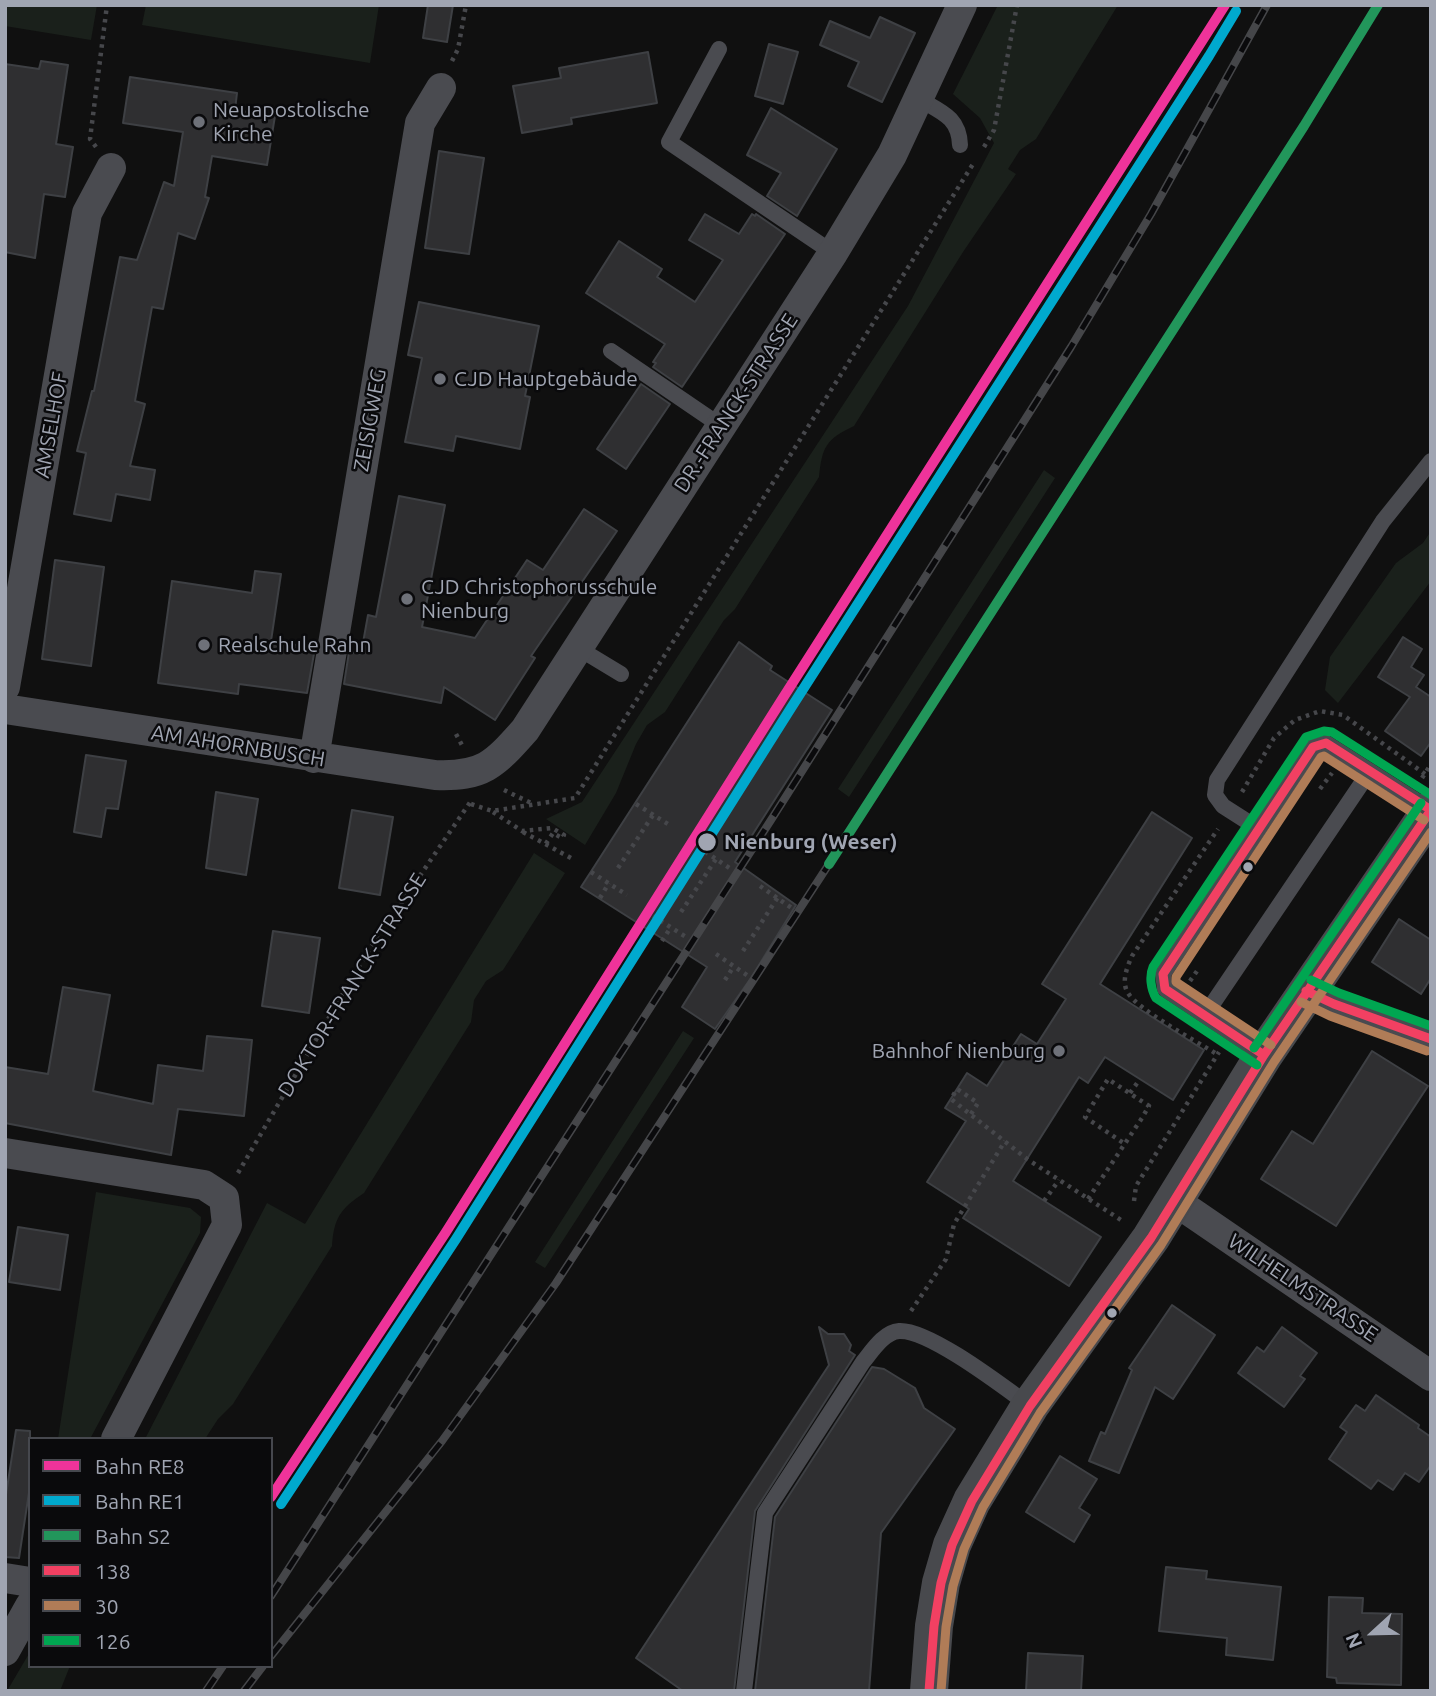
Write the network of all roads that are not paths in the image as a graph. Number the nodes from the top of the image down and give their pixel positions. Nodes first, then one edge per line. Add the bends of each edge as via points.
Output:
1 (962, 5) edge
2 (719, 49) dead end
3 (441, 88) road end
4 (919, 99) junction
5 (960, 145) dead end
6 (111, 168) road end
7 (833, 253) junction
8 (611, 351) dead end
9 (721, 426) junction
10 (1431, 461) edge
11 (578, 648) junction
12 (621, 674) dead end
13 (5, 687) edge
14 (5, 709) edge
15 (314, 758) junction
16 (1370, 771) junction
17 (472, 774) joint
18 (1431, 810) edge
19 (1259, 829) junction
20 (1306, 991) junction
21 (1205, 1015) junction
22 (1431, 1039) edge
23 (1264, 1055) junction
24 (5, 1153) edge
25 (1175, 1201) junction
26 (1431, 1376) edge
27 (1030, 1406) junction
28 (117, 1437) edge
29 (5, 1578) edge
30 (28, 1582) edge
31 (28, 1610) edge
32 (5, 1651) edge
33 (744, 1691) edge
34 (929, 1691) edge

1 - 4 street, DR.-FRANCK-STRASSE
2 - 7 lane via 669,142
3 - 15 street, ZEISIGWEG via 420,123
4 - 5 lane via 949,117 960,131
4 - 7 street, DR.-FRANCK-STRASSE via 892,155
6 - 13 street, AMSELHOF via 87,213
7 - 9 street, DR.-FRANCK-STRASSE
8 - 9 lane
9 - 11 street, DR.-FRANCK-STRASSE
10 - 19 lane via 1383,521 1217,780 1214,788 1219,802
11 - 12 lane
11 - 17 street, DR.-FRANCK-STRASSE via 525,730 504,754
14 - 15 street, AM AHORNBUSCH
15 - 17 street, AM AHORNBUSCH via 435,775
16 - 18 lane
16 - 19 lane via 1326,743 1313,747
16 - 21 lane
18 - 20 main road
19 - 21 lane via 1163,974 1165,989
20 - 22 street
20 - 23 main road
21 - 23 lane
23 - 25 main road
24 - 28 street via 204,1185 225,1211
25 - 26 street, WILHELMSTRASSE
25 - 27 main road
27 - 33 lane via 932,1339 899,1331 882,1339 765,1513
27 - 34 main road via 972,1501 952,1545 934,1626
29 - 30 street
31 - 32 street

